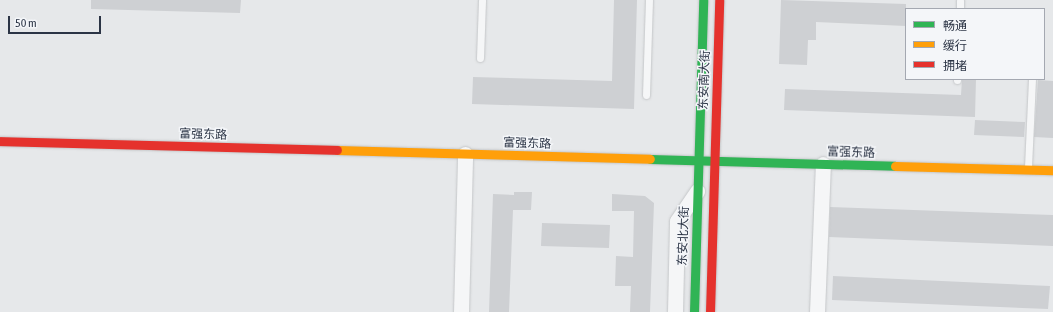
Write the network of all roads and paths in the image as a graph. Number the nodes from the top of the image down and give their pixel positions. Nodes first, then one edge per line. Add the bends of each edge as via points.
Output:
1 (482, 0) edge
2 (649, 0) edge
3 (703, 0) edge
4 (719, 0) edge
5 (480, 58) dead end
6 (1032, 80) edge
7 (646, 95) dead end
8 (0, 141) edge
9 (465, 154) junction
10 (699, 161) junction
11 (714, 161) junction
12 (823, 164) junction
13 (1028, 169) junction
14 (1053, 170) edge
15 (698, 190) junction
16 (461, 312) edge
17 (675, 312) edge
18 (694, 312) edge
19 (710, 312) edge
20 (817, 312) edge

1 - 5 lane
2 - 7 lane
3 - 10 street, 东安南大街
4 - 11 street, 东安南大街
6 - 13 lane
8 - 9 street, 富强东路
9 - 10 street, 富强东路
9 - 16 street
10 - 11 street, 富强东路
10 - 15 street, 东安北大街
11 - 12 street, 富强东路
11 - 19 street
12 - 13 street, 富强东路
12 - 20 street
13 - 14 street, 富强东路
15 - 17 street via 677,221
15 - 18 street, 东安北大街

